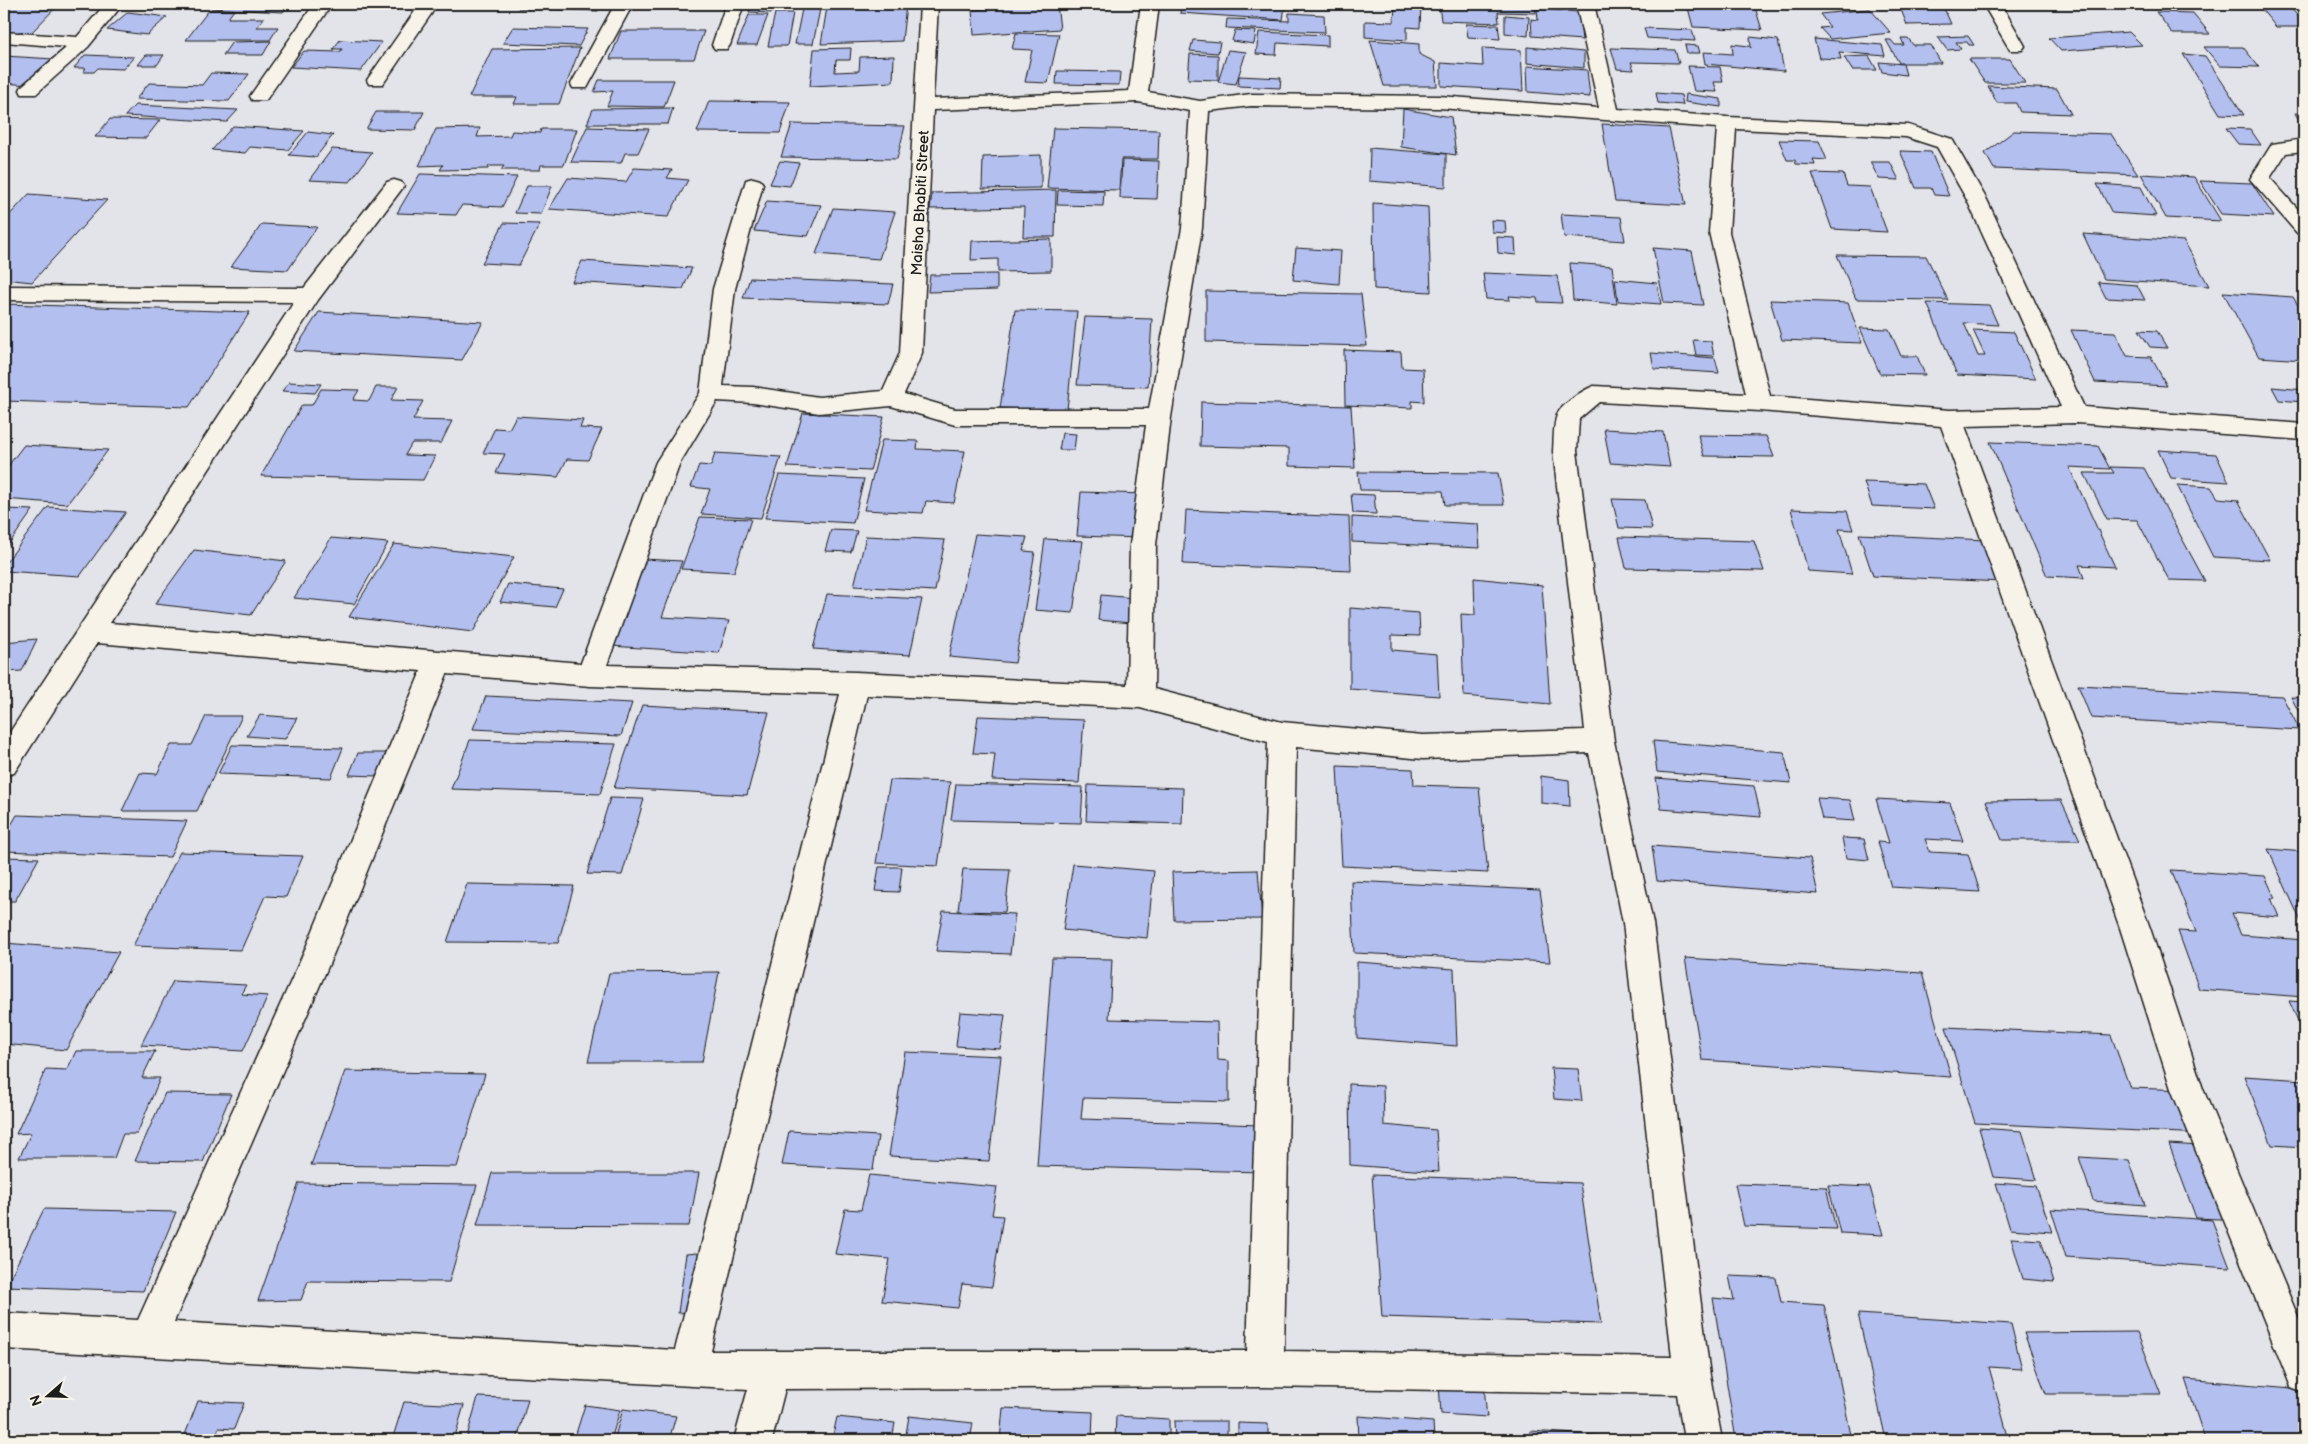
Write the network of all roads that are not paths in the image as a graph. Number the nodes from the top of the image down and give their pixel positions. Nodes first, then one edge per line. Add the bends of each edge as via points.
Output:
1 (114, 4) edge
2 (323, 4) edge
3 (428, 4) edge
4 (624, 4) edge
5 (735, 4) edge
6 (929, 4) edge
7 (1150, 4) edge
8 (1585, 4) edge
9 (1992, 4) edge
10 (4, 37) edge
11 (82, 43) junction
12 (721, 45) dead end
13 (2016, 46) dead end
14 (376, 80) dead end
15 (580, 84) dead end
16 (29, 90) dead end
17 (259, 96) dead end
18 (1138, 96) junction
19 (925, 105) junction
20 (1200, 107) junction
21 (1610, 114) junction
22 (1727, 123) junction
23 (2304, 145) edge
24 (753, 184) dead end
25 (394, 186) dead end
26 (2304, 228) edge
27 (4, 293) edge
28 (310, 295) junction
29 (711, 393) junction
30 (891, 398) junction
31 (1760, 404) junction
32 (2076, 415) junction
33 (1159, 416) junction
34 (1950, 418) junction
35 (2304, 432) edge
36 (90, 632) junction
37 (439, 661) junction
38 (590, 675) junction
39 (856, 683) junction
40 (1140, 697) junction
41 (1282, 734) junction
42 (1600, 741) junction
43 (4, 764) edge
44 (4, 1331) edge
45 (149, 1338) junction
46 (689, 1369) junction
47 (1265, 1369) junction
48 (771, 1371) junction
49 (2304, 1374) edge
50 (1692, 1376) junction
51 (753, 1440) edge
52 (1703, 1440) edge

1 - 11 street
2 - 17 street
3 - 14 street
4 - 15 street
5 - 12 street
6 - 19 street, Maisha Bhabiti Street
7 - 18 street
8 - 21 street
9 - 13 street
10 - 11 street
11 - 16 street
18 - 19 street
18 - 20 street
19 - 30 street, Maisha Bhabiti Street via 911,353
20 - 21 street via 1252,100 1439,102
20 - 33 street via 1192,228
21 - 22 street
22 - 31 street via 1719,232
22 - 32 street via 1908,131 1945,143 1977,200
23 - 26 street via 2279,148 2260,179
24 - 29 street via 724,289
25 - 28 street
27 - 28 street
28 - 36 street
29 - 30 street via 752,395 819,405
29 - 38 street via 668,462
30 - 33 street via 955,417
31 - 34 street
31 - 42 street via 1594,394 1568,416 1565,451
32 - 34 street
32 - 35 street
33 - 40 street via 1143,545
34 - 49 street via 2135,928 2187,1089
36 - 37 street
36 - 43 street
37 - 38 street
37 - 45 street via 318,955
38 - 39 street
39 - 40 street
39 - 46 street
40 - 41 street
41 - 42 street via 1423,747
41 - 47 street
42 - 50 street via 1638,923
44 - 45 street
45 - 46 street
46 - 48 street
47 - 48 street
47 - 50 street
48 - 51 street
50 - 52 street

